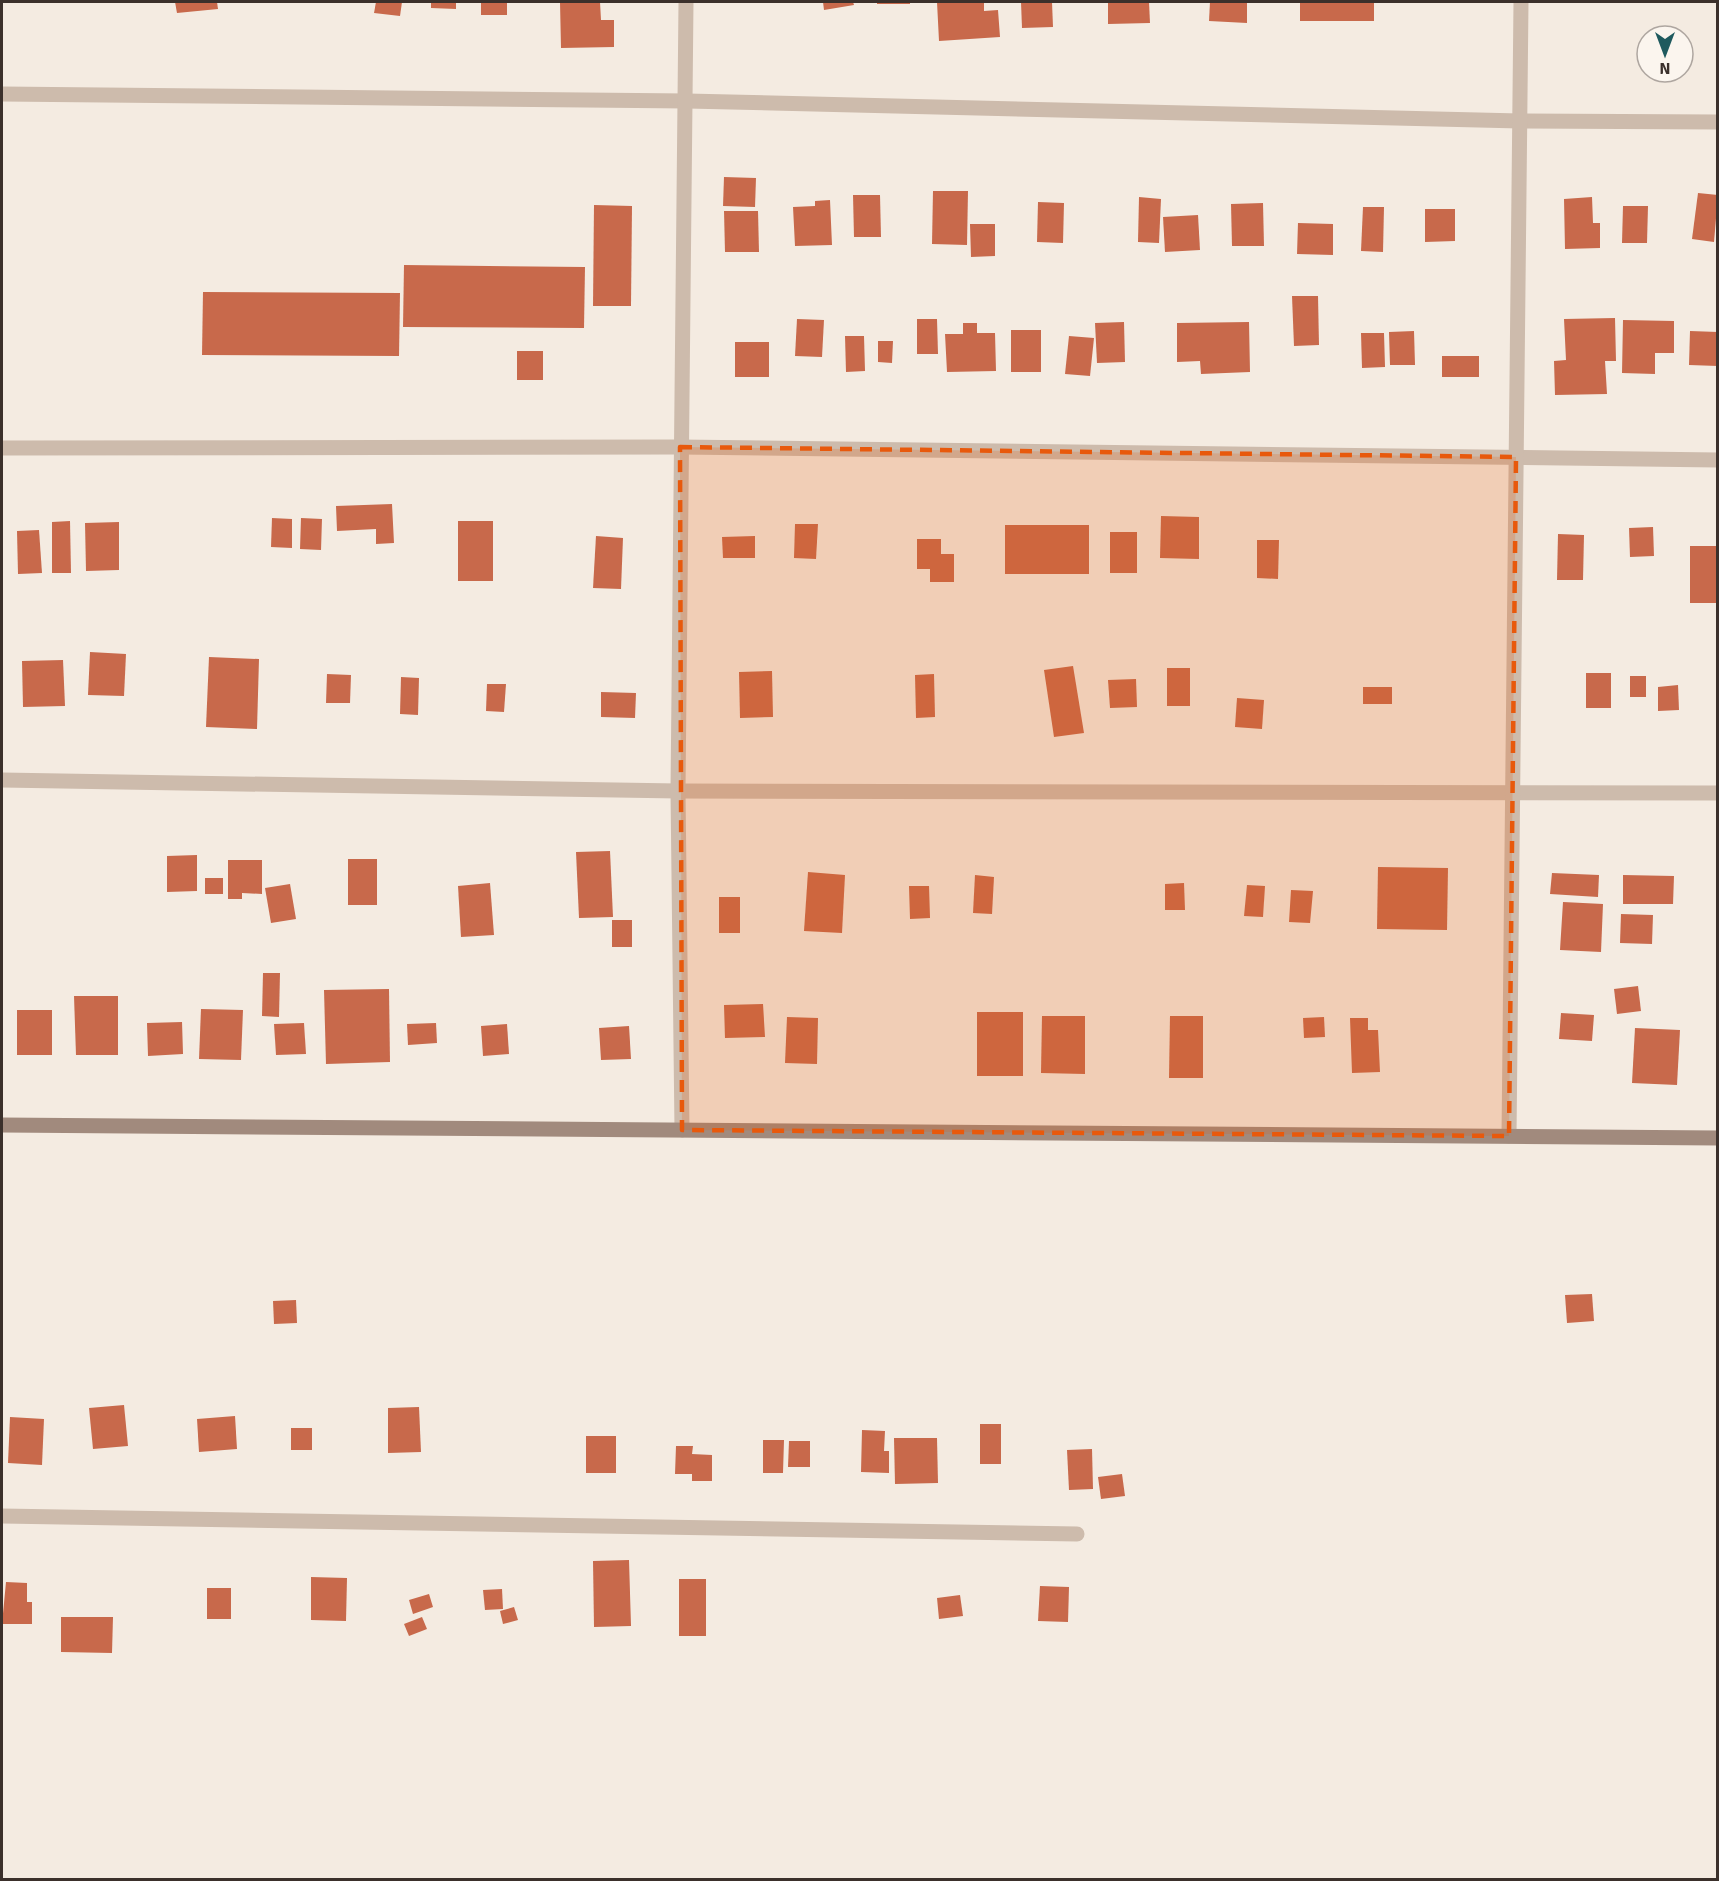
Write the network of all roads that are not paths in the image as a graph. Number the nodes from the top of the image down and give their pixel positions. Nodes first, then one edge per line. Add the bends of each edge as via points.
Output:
1 (686, 2) edge
2 (1521, 2) edge
3 (2, 94) edge
4 (687, 101) junction
5 (1520, 121) junction
6 (1718, 122) edge
7 (681, 447) junction
8 (2, 448) edge
9 (1516, 457) junction
10 (1718, 460) edge
11 (2, 780) edge
12 (678, 791) junction
13 (1513, 791) junction
14 (1718, 793) edge
15 (2, 1125) edge
16 (682, 1130) junction
17 (1509, 1136) junction
18 (1718, 1138) edge
19 (2, 1516) edge
20 (1077, 1534) dead end

1 - 4 street
2 - 5 street
3 - 4 street
4 - 5 street
4 - 7 street
5 - 6 street
5 - 9 street
7 - 8 street
7 - 9 street
7 - 12 street
9 - 10 street
9 - 13 street
11 - 12 street
12 - 13 street
12 - 16 street
13 - 14 street
13 - 17 street
15 - 16 main road
16 - 17 main road
17 - 18 main road
19 - 20 street

